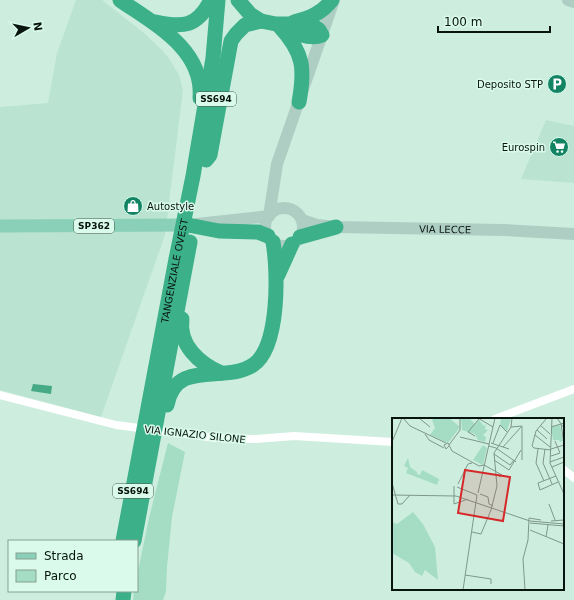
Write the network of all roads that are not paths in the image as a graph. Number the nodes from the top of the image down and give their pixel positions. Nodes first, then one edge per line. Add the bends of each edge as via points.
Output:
1 (120, 0) edge
2 (211, 0) edge
3 (218, 0) edge
4 (228, 0) edge
5 (238, 0) edge
6 (333, 0) edge
7 (568, 0) edge
8 (574, 2) edge
9 (151, 21) junction
10 (261, 21) junction
11 (283, 24) junction
12 (322, 34) junction
13 (299, 102) junction
14 (206, 160) junction
15 (277, 164) junction
16 (193, 176) junction
17 (194, 197) junction
18 (288, 209) junction
19 (269, 216) junction
20 (245, 219) junction
21 (302, 220) junction
22 (188, 225) junction
23 (0, 226) edge
24 (336, 227) junction
25 (228, 231) junction
26 (574, 234) edge
27 (270, 239) junction
28 (296, 240) junction
29 (183, 261) junction
30 (276, 279) junction
31 (222, 373) junction
32 (574, 389) edge
33 (0, 395) edge
34 (498, 418) edge
35 (156, 419) junction
36 (152, 441) junction
37 (392, 442) edge
38 (564, 470) edge
39 (574, 478) edge
40 (123, 540) edge
41 (134, 540) edge

1 - 9 highway
2 - 9 highway via 202,14 191,22 179,26
3 - 16 highway, TANGENZIALE OVEST / SS694 via 213,58
4 - 14 highway, TANGENZIALE OVEST / SS694 via 220,78
5 - 10 highway via 250,14
6 - 11 highway via 310,17
6 - 12 main road
7 - 8 main road
9 - 16 highway via 180,45 189,56 198,75 201,96 191,171
10 - 11 highway
10 - 14 highway via 245,25 231,41 210,155
11 - 12 highway via 290,31 313,37
11 - 13 highway via 301,60
12 - 13 main road
13 - 15 main road
14 - 17 highway, TANGENZIALE OVEST / SS694
15 - 18 main road via 276,187
15 - 19 main road
16 - 17 highway, TANGENZIALE OVEST / SS694
17 - 29 highway, TANGENZIALE OVEST / SS694
18 - 19 main road via 277,210
18 - 21 main road
19 - 20 main road
19 - 27 main road via 266,226
20 - 22 main road
20 - 25 street via 229,226
21 - 24 main road, VIA LECCE
21 - 28 main road via 302,232
22 - 23 main road, SP362
22 - 25 highway
24 - 26 main road, VIA LECCE
24 - 28 highway
25 - 27 highway via 258,232
27 - 28 main road via 281,246
27 - 30 highway via 276,262
28 - 30 highway
29 - 31 highway via 188,273 181,324 184,341 204,364
29 - 35 highway, TANGENZIALE OVEST / SS694
30 - 31 highway via 271,336 264,354 254,365
31 - 35 highway via 184,378 172,389
32 - 34 street
33 - 37 street, VIA IGNAZIO SILONE via 118,425 216,438 256,439 294,436
35 - 36 highway, TANGENZIALE OVEST / SS694
36 - 40 highway, TANGENZIALE OVEST / SS694
36 - 41 highway, SS694 via 154,474 147,479
38 - 39 street

